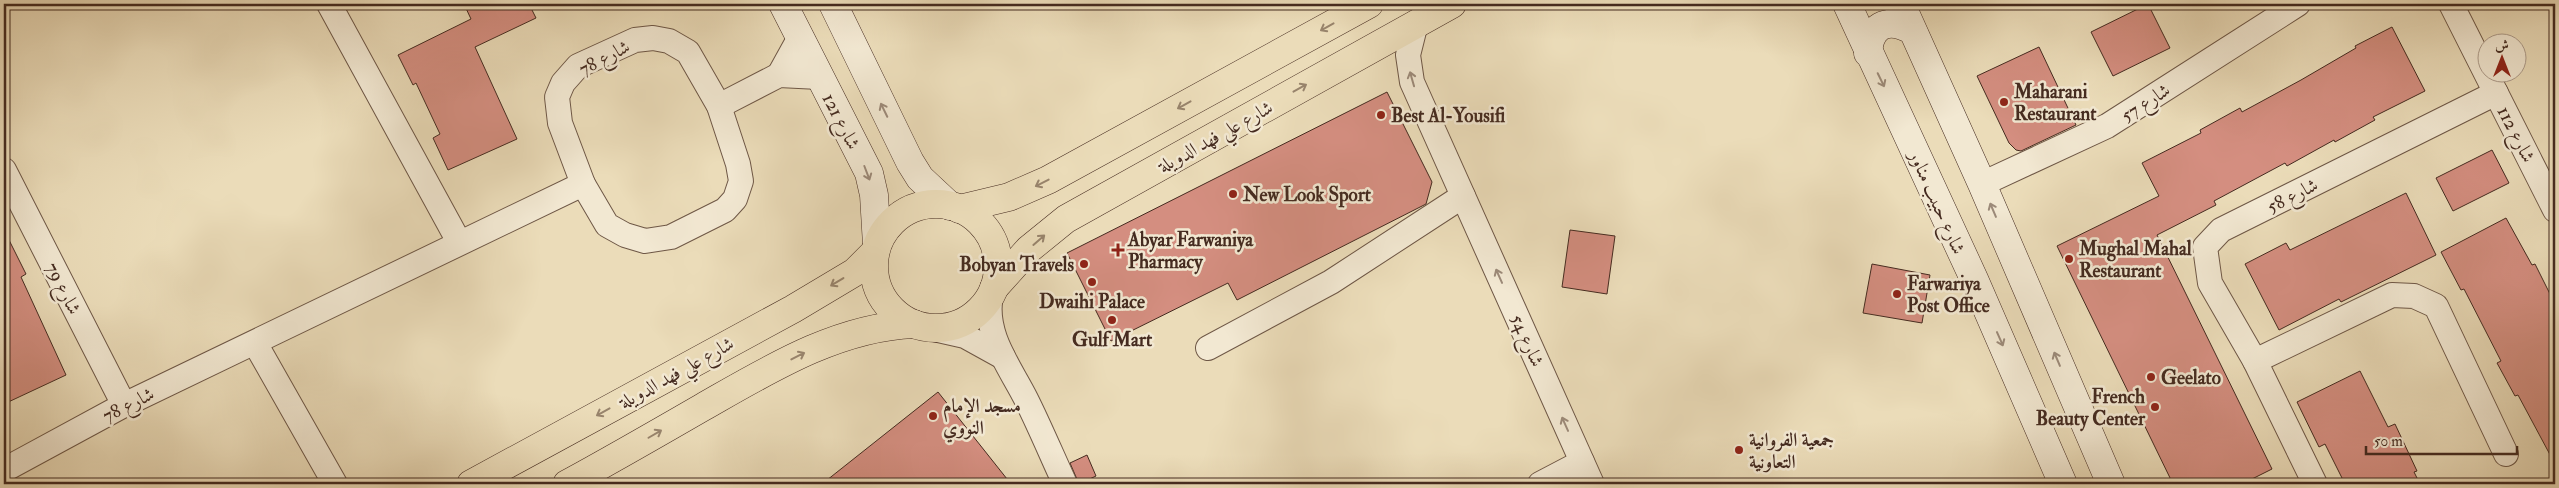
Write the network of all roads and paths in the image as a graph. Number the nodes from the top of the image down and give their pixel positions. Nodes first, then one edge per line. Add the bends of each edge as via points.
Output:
1 (329, 4) edge
2 (783, 4) edge
3 (833, 4) edge
4 (1369, 4) edge
5 (1452, 4) edge
6 (1847, 4) edge
7 (2298, 4) edge
8 (2451, 4) edge
9 (1904, 10) edge
10 (1416, 23) junction
11 (800, 37) junction
12 (1868, 53) junction
13 (778, 75) junction
14 (820, 77) junction
15 (2496, 93) junction
16 (719, 106) junction
17 (4, 170) edge
18 (583, 184) junction
19 (1982, 184) junction
20 (1463, 196) junction
21 (955, 208) junction
22 (2555, 210) edge
23 (459, 242) junction
24 (876, 249) junction
25 (992, 292) junction
26 (920, 326) junction
27 (255, 343) junction
28 (1208, 348) dead end
29 (1003, 357) junction
30 (2255, 361) junction
31 (124, 405) junction
32 (2506, 454) dead end
33 (1582, 462) junction
34 (4, 471) edge
35 (10, 484) edge
36 (335, 484) edge
37 (471, 484) edge
38 (567, 484) edge
39 (1065, 484) edge
40 (1540, 484) edge
41 (1592, 484) edge
42 (2063, 484) edge
43 (2111, 484) edge
44 (2315, 484) edge

1 - 23 street
2 - 11 street, شارع 121
21 -> 3 street via 920,178 910,162
4 -> 21 main road via 1042,183 1008,197
5 - 10 main road, شارع علي فهد الدويلة
6 - 12 street, شارع حبيب مناور
7 - 19 street, شارع 57 via 2107,126
8 - 15 street, شارع 112
9 - 12 street via 1899,23 1886,24 1875,30 1869,41
9 - 19 street
20 -> 10 street, شارع 54 via 1412,82 1408,55
25 -> 10 main road, شارع علي فهد الدويلة via 1029,249 1066,219
11 - 13 street
11 - 14 street, شارع 121
12 -> 42 street, شارع حبيب مناور via 1974,279
13 - 14 street
13 - 16 street
14 -> 24 street, شارع 121 via 869,173 874,195
15 - 22 street, شارع 112
15 - 30 street, شارع 58 via 2221,230 2206,247 2210,283
16 - 18 street, شارع 78 via 738,164 740,181 735,199 725,210 671,237 645,241 607,225
16 - 18 street, شارع 78 via 688,52 669,41 653,38 635,40 578,66 557,97 560,123
17 - 31 street, شارع 79
18 - 23 street, شارع 78
43 -> 19 street
20 - 28 street via 1331,282
33 -> 20 street, شارع 54
21 - 24 main road via 932,204 907,212 886,229
21 - 25 main road via 973,217 993,242 998,265
23 - 27 street, شارع 78
24 - 26 main road via 874,270 886,303 898,316
24 -> 37 main road, شارع علي فهد الدويلة via 855,272 793,309
25 - 26 main road via 979,310 963,322 945,327
25 - 29 street via 990,319
26 - 29 street via 965,336
38 -> 26 main road via 811,350 870,330
27 - 31 street, شارع 78
27 - 36 street
29 - 39 street
30 - 32 street via 2392,295 2414,296 2436,306
30 - 44 street, شارع 58
31 - 34 street, شارع 78
33 - 40 street
33 - 41 street, شارع 54
34 - 35 street, شارع 78

